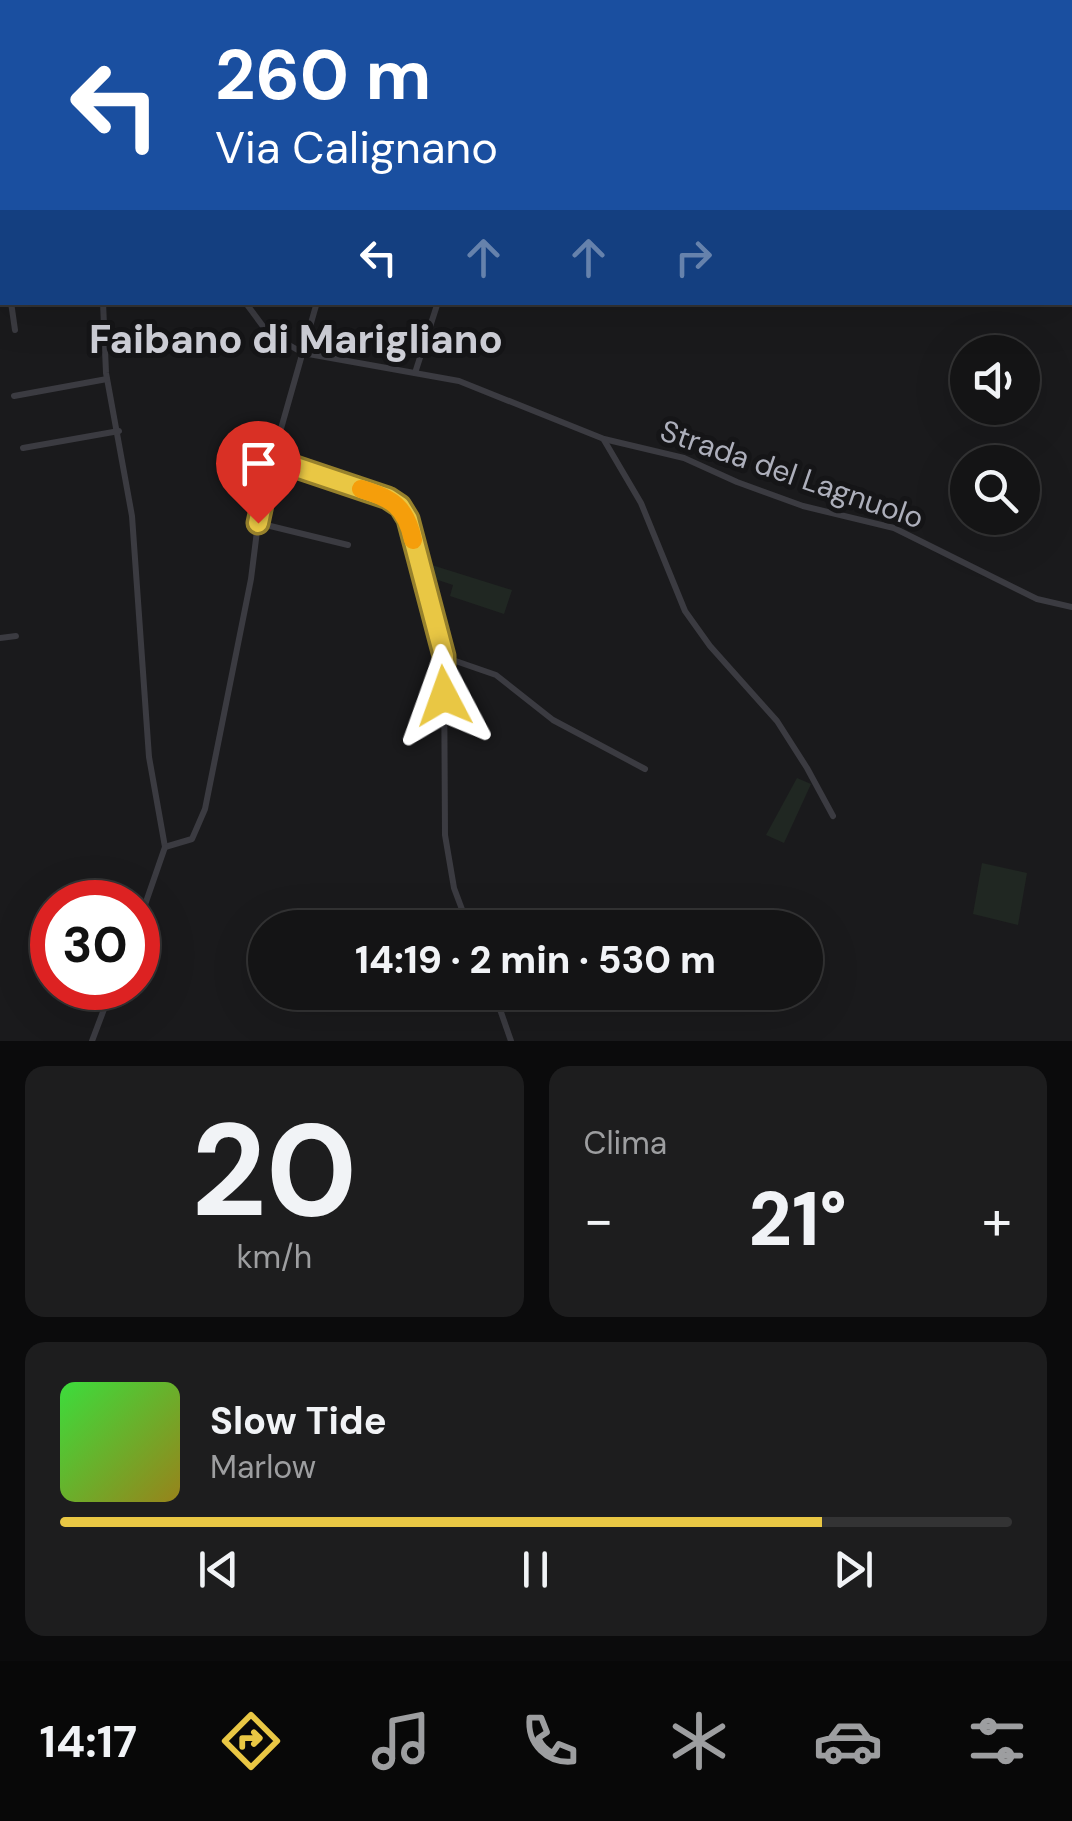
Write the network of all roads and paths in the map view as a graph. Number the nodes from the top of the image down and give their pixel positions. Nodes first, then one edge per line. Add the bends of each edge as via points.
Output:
1 (11, 305) edge
2 (103, 305) edge
3 (247, 305) edge
4 (316, 305) edge
5 (437, 305) edge
6 (15, 330) dead end
7 (303, 353) junction
8 (415, 373) junction
9 (107, 379) junction
10 (14, 396) dead end
11 (119, 432) junction
12 (604, 439) junction
13 (22, 448) dead end
14 (272, 459) junction
15 (258, 523) junction
16 (348, 544) dead end
17 (1072, 608) edge
18 (16, 636) dead end
19 (0, 638) edge
20 (444, 657) junction
21 (645, 770) dead end
22 (832, 816) dead end
23 (165, 846) junction
24 (153, 880) edge
25 (463, 910) edge
26 (104, 1010) edge
27 (500, 1010) edge
28 (92, 1041) edge
29 (511, 1041) edge

1 - 6 street
2 - 9 street
3 - 7 street via 268,333
4 - 7 street
5 - 8 street
7 - 8 street, Strada del Lagnuolo
7 - 14 street
8 - 12 street, Strada del Lagnuolo via 459,382
9 - 10 street
9 - 11 street
11 - 13 street
11 - 23 street via 134,534 147,741
12 - 17 street, Strada del Lagnuolo via 684,458 803,506 894,528 1022,593
12 - 22 street via 642,503 685,611 777,721
14 - 15 street
14 - 20 street via 400,506
15 - 16 street
15 - 23 street via 205,809 192,839
18 - 19 street
20 - 21 street via 496,675 553,720
20 - 25 street via 445,835
23 - 24 street
26 - 28 street
27 - 29 street

